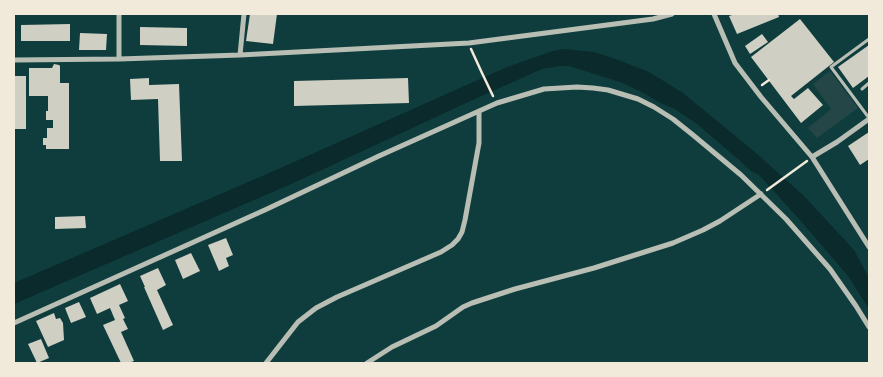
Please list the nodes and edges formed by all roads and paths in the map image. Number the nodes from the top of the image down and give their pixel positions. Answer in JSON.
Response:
{"nodes":[{"id":1,"x":119,"y":14,"type":"edge"},
{"id":2,"x":244,"y":14,"type":"edge"},
{"id":3,"x":672,"y":14,"type":"edge"},
{"id":4,"x":714,"y":14,"type":"edge"},
{"id":5,"x":869,"y":39,"type":"edge"},
{"id":6,"x":469,"y":44,"type":"junction"},
{"id":7,"x":240,"y":55,"type":"junction"},
{"id":8,"x":119,"y":59,"type":"junction"},
{"id":9,"x":14,"y":60,"type":"edge"},
{"id":10,"x":769,"y":80,"type":"dead end"},
{"id":11,"x":869,"y":83,"type":"edge"},
{"id":12,"x":762,"y":85,"type":"dead end"},
{"id":13,"x":862,"y":89,"type":"dead end"},
{"id":14,"x":494,"y":97,"type":"dead end"},
{"id":15,"x":479,"y":111,"type":"junction"},
{"id":16,"x":869,"y":118,"type":"edge"},
{"id":17,"x":812,"y":157,"type":"junction"},
{"id":18,"x":801,"y":165,"type":"dead end"},
{"id":19,"x":767,"y":190,"type":"dead end"},
{"id":20,"x":761,"y":194,"type":"junction"},
{"id":21,"x":869,"y":247,"type":"edge"},
{"id":22,"x":14,"y":323,"type":"edge"},
{"id":23,"x":869,"y":327,"type":"edge"},
{"id":24,"x":266,"y":363,"type":"edge"},
{"id":25,"x":367,"y":363,"type":"edge"}],
"edges":[{"from":1,"to":8,"type":"street"},
{"from":2,"to":7,"type":"street"},
{"from":3,"to":6,"type":"street"},
{"from":4,"to":17,"type":"street"},
{"from":5,"to":16,"type":"lane"},
{"from":6,"to":7,"type":"street"},
{"from":6,"to":14,"type":"path"},
{"from":7,"to":8,"type":"street"},
{"from":8,"to":9,"type":"street"},
{"from":10,"to":12,"type":"path"},
{"from":11,"to":13,"type":"lane"},
{"from":15,"to":20,"type":"street"},
{"from":15,"to":22,"type":"street"},
{"from":15,"to":24,"type":"street"},
{"from":16,"to":17,"type":"street"},
{"from":17,"to":21,"type":"street"},
{"from":18,"to":19,"type":"path"},
{"from":20,"to":23,"type":"street"},
{"from":20,"to":25,"type":"street"}]}
